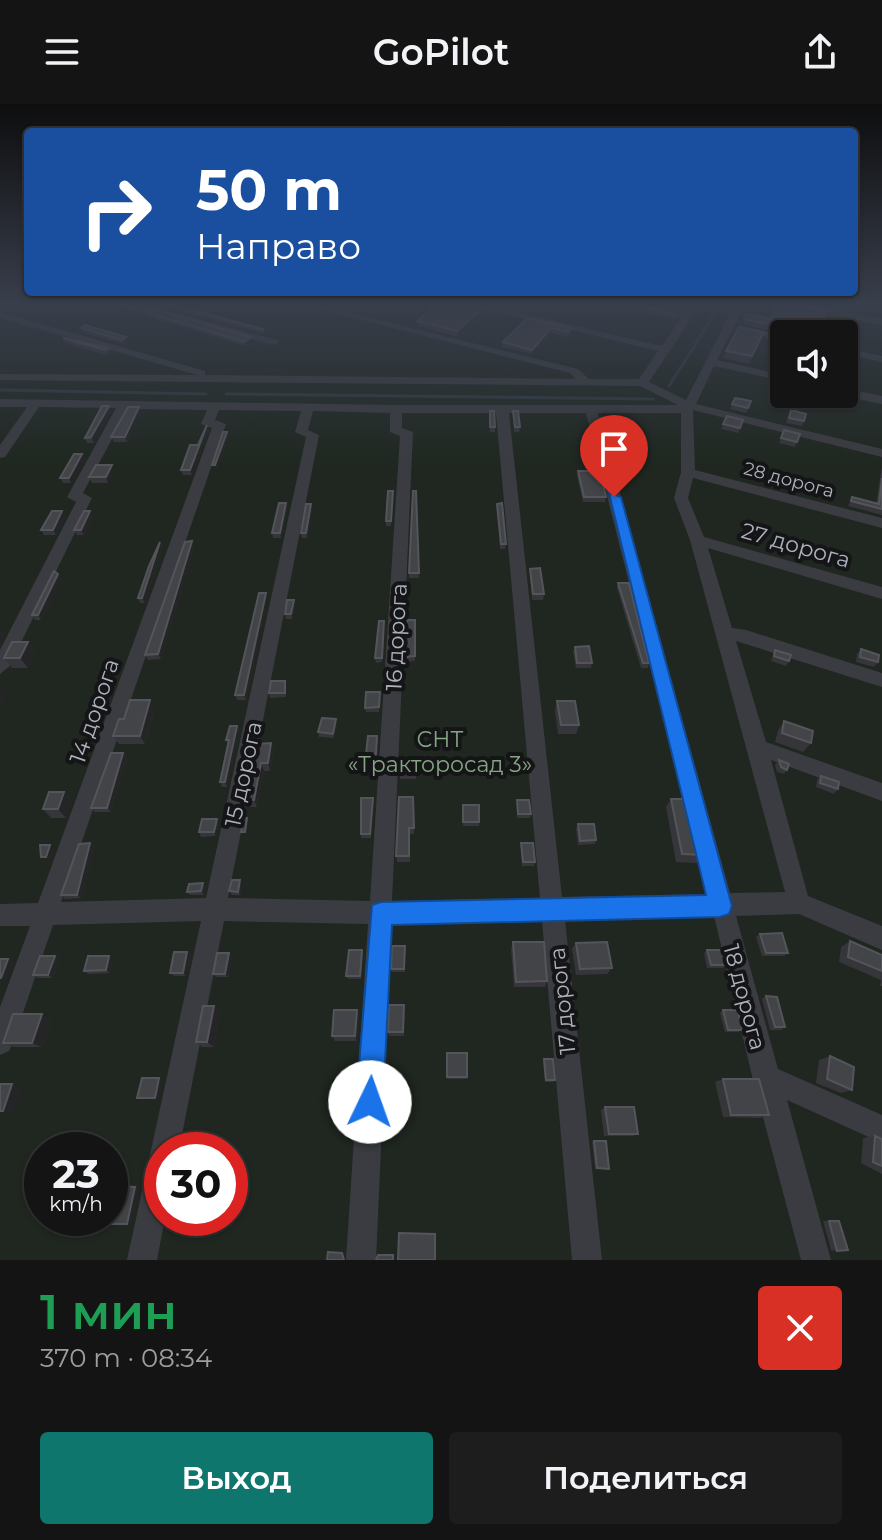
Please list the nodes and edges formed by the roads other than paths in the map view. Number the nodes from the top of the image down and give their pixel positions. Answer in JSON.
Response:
{"nodes":[{"id":1,"x":150,"y":358,"type":"edge"},
{"id":2,"x":521,"y":358,"type":"edge"},
{"id":3,"x":661,"y":358,"type":"edge"},
{"id":4,"x":711,"y":358,"type":"edge"},
{"id":5,"x":709,"y":362,"type":"junction"},
{"id":6,"x":770,"y":375,"type":"edge"},
{"id":7,"x":0,"y":377,"type":"edge"},
{"id":8,"x":224,"y":379,"type":"junction"},
{"id":9,"x":587,"y":383,"type":"junction"},
{"id":10,"x":642,"y":383,"type":"junction"},
{"id":11,"x":858,"y":395,"type":"edge"},
{"id":12,"x":882,"y":400,"type":"edge"},
{"id":13,"x":0,"y":403,"type":"edge"},
{"id":14,"x":35,"y":404,"type":"junction"},
{"id":15,"x":124,"y":405,"type":"junction"},
{"id":16,"x":214,"y":407,"type":"junction"},
{"id":17,"x":308,"y":407,"type":"junction"},
{"id":18,"x":687,"y":407,"type":"junction"},
{"id":19,"x":396,"y":409,"type":"junction"},
{"id":20,"x":502,"y":409,"type":"junction"},
{"id":21,"x":591,"y":409,"type":"junction"},
{"id":22,"x":882,"y":453,"type":"edge"},
{"id":23,"x":0,"y":454,"type":"edge"},
{"id":24,"x":688,"y":472,"type":"junction"},
{"id":25,"x":882,"y":523,"type":"edge"},
{"id":26,"x":698,"y":540,"type":"junction"},
{"id":27,"x":882,"y":593,"type":"edge"},
{"id":28,"x":725,"y":634,"type":"junction"},
{"id":29,"x":0,"y":667,"type":"edge"},
{"id":30,"x":882,"y":680,"type":"edge"},
{"id":31,"x":758,"y":747,"type":"junction"},
{"id":32,"x":882,"y":792,"type":"edge"},
{"id":33,"x":799,"y":903,"type":"junction"},
{"id":34,"x":720,"y":906,"type":"junction"},
{"id":35,"x":215,"y":909,"type":"junction"},
{"id":36,"x":553,"y":910,"type":"junction"},
{"id":37,"x":381,"y":913,"type":"junction"},
{"id":38,"x":0,"y":915,"type":"edge"},
{"id":39,"x":47,"y":915,"type":"junction"},
{"id":40,"x":882,"y":938,"type":"edge"},
{"id":41,"x":0,"y":1042,"type":"edge"},
{"id":42,"x":765,"y":1076,"type":"junction"},
{"id":43,"x":882,"y":1129,"type":"edge"},
{"id":44,"x":169,"y":1132,"type":"edge"},
{"id":45,"x":147,"y":1236,"type":"edge"},
{"id":46,"x":142,"y":1260,"type":"edge"},
{"id":47,"x":361,"y":1260,"type":"edge"},
{"id":48,"x":587,"y":1260,"type":"edge"},
{"id":49,"x":816,"y":1260,"type":"edge"}],
"edges":[{"from":1,"to":8,"type":"street"},
{"from":2,"to":9,"type":"street"},
{"from":3,"to":10,"type":"street"},
{"from":4,"to":5,"type":"street"},
{"from":5,"to":6,"type":"street"},
{"from":5,"to":18,"type":"street"},
{"from":7,"to":8,"type":"street"},
{"from":8,"to":9,"type":"street"},
{"from":9,"to":10,"type":"street"},
{"from":10,"to":18,"type":"street"},
{"from":11,"to":12,"type":"street"},
{"from":13,"to":14,"type":"street"},
{"from":14,"to":15,"type":"street"},
{"from":14,"to":23,"type":"street"},
{"from":15,"to":16,"type":"street"},
{"from":15,"to":29,"type":"street"},
{"from":16,"to":17,"type":"street"},
{"from":16,"to":39,"type":"street","name":"14 дорога"},
{"from":17,"to":19,"type":"street"},
{"from":17,"to":35,"type":"street","name":"15 дорога"},
{"from":18,"to":21,"type":"street"},
{"from":18,"to":22,"type":"street"},
{"from":18,"to":24,"type":"street"},
{"from":19,"to":20,"type":"street"},
{"from":19,"to":37,"type":"street","name":"16 дорога"},
{"from":20,"to":21,"type":"street"},
{"from":20,"to":36,"type":"street","name":"17 дорога"},
{"from":21,"to":34,"type":"street","name":"18 дорога"},
{"from":24,"to":25,"type":"street","name":"28 дорога"},
{"from":24,"to":26,"type":"street"},
{"from":26,"to":27,"type":"street","name":"27 дорога"},
{"from":26,"to":28,"type":"street"},
{"from":28,"to":30,"type":"street"},
{"from":28,"to":31,"type":"street"},
{"from":31,"to":32,"type":"street"},
{"from":31,"to":33,"type":"street"},
{"from":33,"to":34,"type":"street"},
{"from":33,"to":40,"type":"street"},
{"from":34,"to":36,"type":"street"},
{"from":34,"to":42,"type":"street","name":"18 дорога"},
{"from":35,"to":37,"type":"street"},
{"from":35,"to":39,"type":"street"},
{"from":35,"to":44,"type":"street","name":"15 дорога"},
{"from":36,"to":37,"type":"street"},
{"from":36,"to":48,"type":"street","name":"17 дорога"},
{"from":37,"to":47,"type":"street","name":"16 дорога"},
{"from":38,"to":39,"type":"street"},
{"from":39,"to":41,"type":"street","name":"14 дорога"},
{"from":42,"to":43,"type":"street"},
{"from":42,"to":49,"type":"street","name":"18 дорога"},
{"from":45,"to":46,"type":"street"}]}
